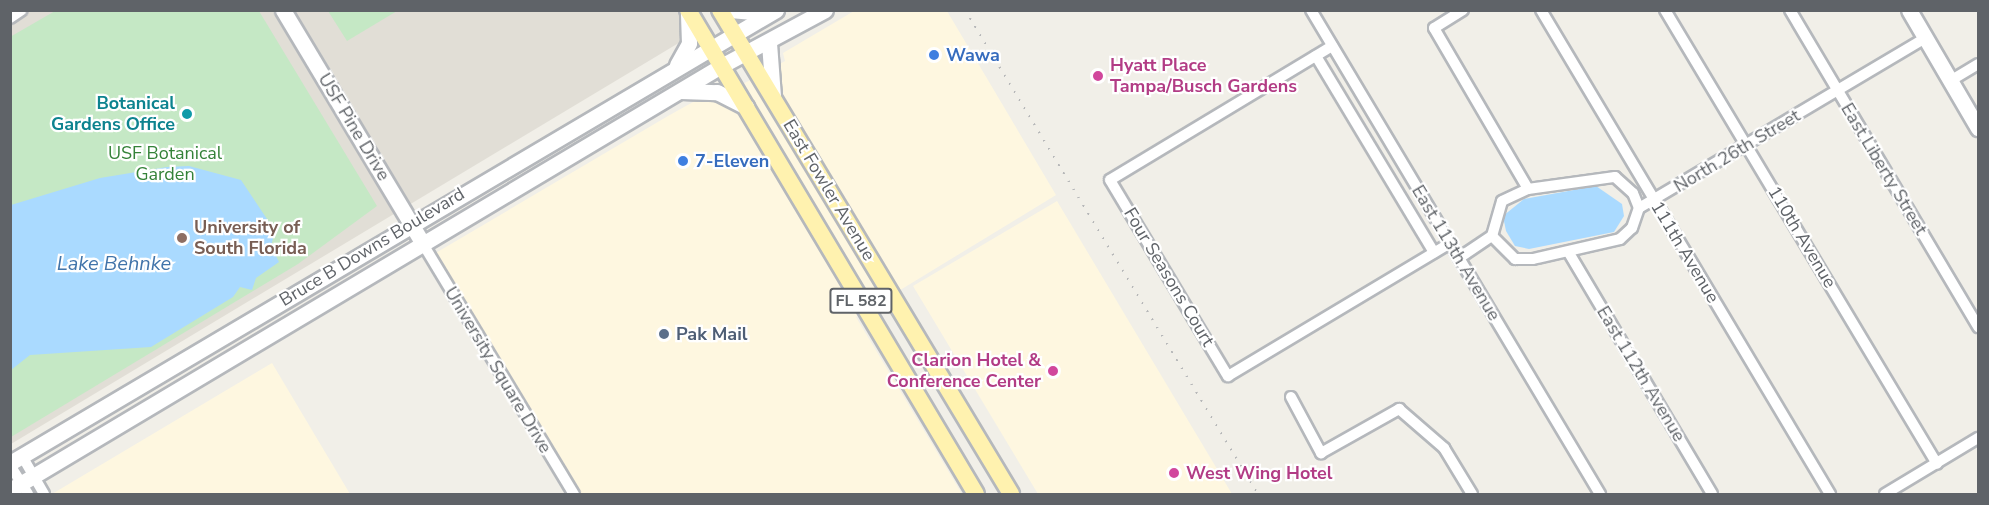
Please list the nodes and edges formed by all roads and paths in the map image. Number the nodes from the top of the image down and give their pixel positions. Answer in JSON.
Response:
{"nodes":[{"id":1,"x":22,"y":10,"type":"edge"},
{"id":2,"x":283,"y":10,"type":"edge"},
{"id":3,"x":688,"y":10,"type":"edge"},
{"id":4,"x":720,"y":10,"type":"edge"},
{"id":5,"x":730,"y":10,"type":"edge"},
{"id":6,"x":825,"y":10,"type":"edge"},
{"id":7,"x":1311,"y":10,"type":"edge"},
{"id":8,"x":1463,"y":10,"type":"edge"},
{"id":9,"x":1541,"y":10,"type":"edge"},
{"id":10,"x":1665,"y":10,"type":"edge"},
{"id":11,"x":1790,"y":10,"type":"edge"},
{"id":12,"x":1909,"y":10,"type":"edge"},
{"id":13,"x":775,"y":11,"type":"edge"},
{"id":14,"x":10,"y":18,"type":"edge"},
{"id":15,"x":734,"y":34,"type":"junction"},
{"id":16,"x":1925,"y":38,"type":"junction"},
{"id":17,"x":768,"y":43,"type":"junction"},
{"id":18,"x":710,"y":46,"type":"junction"},
{"id":19,"x":1332,"y":46,"type":"junction"},
{"id":20,"x":747,"y":54,"type":"junction"},
{"id":21,"x":1316,"y":56,"type":"junction"},
{"id":22,"x":1978,"y":64,"type":"edge"},
{"id":23,"x":721,"y":66,"type":"junction"},
{"id":24,"x":675,"y":68,"type":"junction"},
{"id":25,"x":1950,"y":81,"type":"junction"},
{"id":26,"x":1838,"y":90,"type":"junction"},
{"id":27,"x":678,"y":92,"type":"junction"},
{"id":28,"x":772,"y":96,"type":"junction"},
{"id":29,"x":746,"y":107,"type":"junction"},
{"id":30,"x":1978,"y":128,"type":"edge"},
{"id":31,"x":1747,"y":146,"type":"junction"},
{"id":32,"x":1528,"y":189,"type":"junction"},
{"id":33,"x":1654,"y":200,"type":"junction"},
{"id":34,"x":1639,"y":208,"type":"junction"},
{"id":35,"x":411,"y":223,"type":"junction"},
{"id":36,"x":1492,"y":236,"type":"junction"},
{"id":37,"x":1450,"y":243,"type":"junction"},
{"id":38,"x":423,"y":244,"type":"junction"},
{"id":39,"x":1434,"y":252,"type":"junction"},
{"id":40,"x":1569,"y":253,"type":"junction"},
{"id":41,"x":1459,"y":258,"type":"junction"},
{"id":42,"x":1978,"y":327,"type":"edge"},
{"id":43,"x":1291,"y":398,"type":"dead end"},
{"id":44,"x":1978,"y":438,"type":"edge"},
{"id":45,"x":14,"y":461,"type":"edge"},
{"id":46,"x":1937,"y":464,"type":"junction"},
{"id":47,"x":23,"y":486,"type":"edge"},
{"id":48,"x":44,"y":495,"type":"edge"},
{"id":49,"x":574,"y":495,"type":"edge"},
{"id":50,"x":976,"y":495,"type":"edge"},
{"id":51,"x":1011,"y":495,"type":"edge"},
{"id":52,"x":1472,"y":495,"type":"edge"},
{"id":53,"x":1600,"y":495,"type":"edge"},
{"id":54,"x":1713,"y":495,"type":"edge"},
{"id":55,"x":1830,"y":495,"type":"edge"},
{"id":56,"x":1885,"y":495,"type":"edge"}],
"edges":[{"from":1,"to":14,"type":"street"},
{"from":2,"to":35,"type":"main road","name":"USF Pine Drive"},
{"from":3,"to":18,"type":"main road","name":"East Fowler Avenue","number":"FL 582"},
{"from":3,"to":24,"type":"main road"},
{"from":4,"to":15,"type":"main road","name":"East Fowler Avenue","number":"FL 582"},
{"from":5,"to":13,"type":"main road"},
{"from":6,"to":17,"type":"main road","name":"Bruce B Downs Boulevard"},
{"from":7,"to":19,"type":"street","name":"East 113th Avenue"},
{"from":8,"to":32,"type":"street"},
{"from":9,"to":33,"type":"street","name":"111th Avenue"},
{"from":10,"to":31,"type":"street","name":"110th Avenue"},
{"from":11,"to":26,"type":"street","name":"East Liberty Street"},
{"from":12,"to":16,"type":"main road"},
{"from":13,"to":15,"type":"main road","name":"Bruce B Downs Boulevard"},
{"from":15,"to":18,"type":"main road","name":"Bruce B Downs Boulevard"},
{"from":15,"to":20,"type":"main road","name":"East Fowler Avenue","number":"FL 582"},
{"from":16,"to":25,"type":"main road"},
{"from":16,"to":26,"type":"street","name":"North 26th Street"},
{"from":17,"to":20,"type":"main road","name":"Bruce B Downs Boulevard"},
{"from":17,"to":28,"type":"main road"},
{"from":18,"to":23,"type":"main road","name":"East Fowler Avenue","number":"FL 582"},
{"from":18,"to":24,"type":"main road","name":"Bruce B Downs Boulevard"},
{"from":19,"to":21,"type":"street","name":"Four Seasons Court"},
{"from":19,"to":37,"type":"street","name":"East 113th Avenue"},
{"from":20,"to":23,"type":"main road","name":"Bruce B Downs Boulevard"},
{"from":20,"to":28,"type":"main road","name":"East Fowler Avenue","number":"FL 582"},
{"from":21,"to":39,"type":"street"},
{"from":21,"to":39,"type":"street","name":"Four Seasons Court"},
{"from":22,"to":25,"type":"street"},
{"from":23,"to":27,"type":"main road","name":"Bruce B Downs Boulevard"},
{"from":23,"to":29,"type":"main road","name":"East Fowler Avenue","number":"FL 582"},
{"from":24,"to":35,"type":"main road","name":"Bruce B Downs Boulevard"},
{"from":25,"to":30,"type":"main road"},
{"from":26,"to":31,"type":"street","name":"North 26th Street"},
{"from":26,"to":42,"type":"street","name":"East Liberty Street"},
{"from":27,"to":29,"type":"main road"},
{"from":27,"to":38,"type":"main road","name":"Bruce B Downs Boulevard"},
{"from":28,"to":51,"type":"main road","name":"East Fowler Avenue","number":"FL 582"},
{"from":29,"to":50,"type":"main road","name":"East Fowler Avenue","number":"FL 582"},
{"from":31,"to":33,"type":"street","name":"North 26th Street"},
{"from":31,"to":46,"type":"street","name":"110th Avenue"},
{"from":32,"to":34,"type":"street"},
{"from":32,"to":36,"type":"street"},
{"from":33,"to":34,"type":"street","name":"North 26th Street"},
{"from":33,"to":55,"type":"street","name":"111th Avenue"},
{"from":34,"to":40,"type":"street"},
{"from":35,"to":38,"type":"main road","name":"USF Pine Drive"},
{"from":35,"to":45,"type":"main road","name":"Bruce B Downs Boulevard"},
{"from":36,"to":40,"type":"street"},
{"from":36,"to":41,"type":"street"},
{"from":37,"to":39,"type":"street","name":"Four Seasons Court"},
{"from":37,"to":41,"type":"street","name":"East 113th Avenue"},
{"from":38,"to":47,"type":"main road","name":"Bruce B Downs Boulevard"},
{"from":38,"to":49,"type":"street","name":"University Square Drive"},
{"from":40,"to":54,"type":"street","name":"East 112th Avenue"},
{"from":41,"to":53,"type":"street","name":"East 113th Avenue"},
{"from":43,"to":52,"type":"street"},
{"from":44,"to":46,"type":"street"},
{"from":45,"to":47,"type":"street"},
{"from":46,"to":56,"type":"street"},
{"from":47,"to":48,"type":"street"}]}
